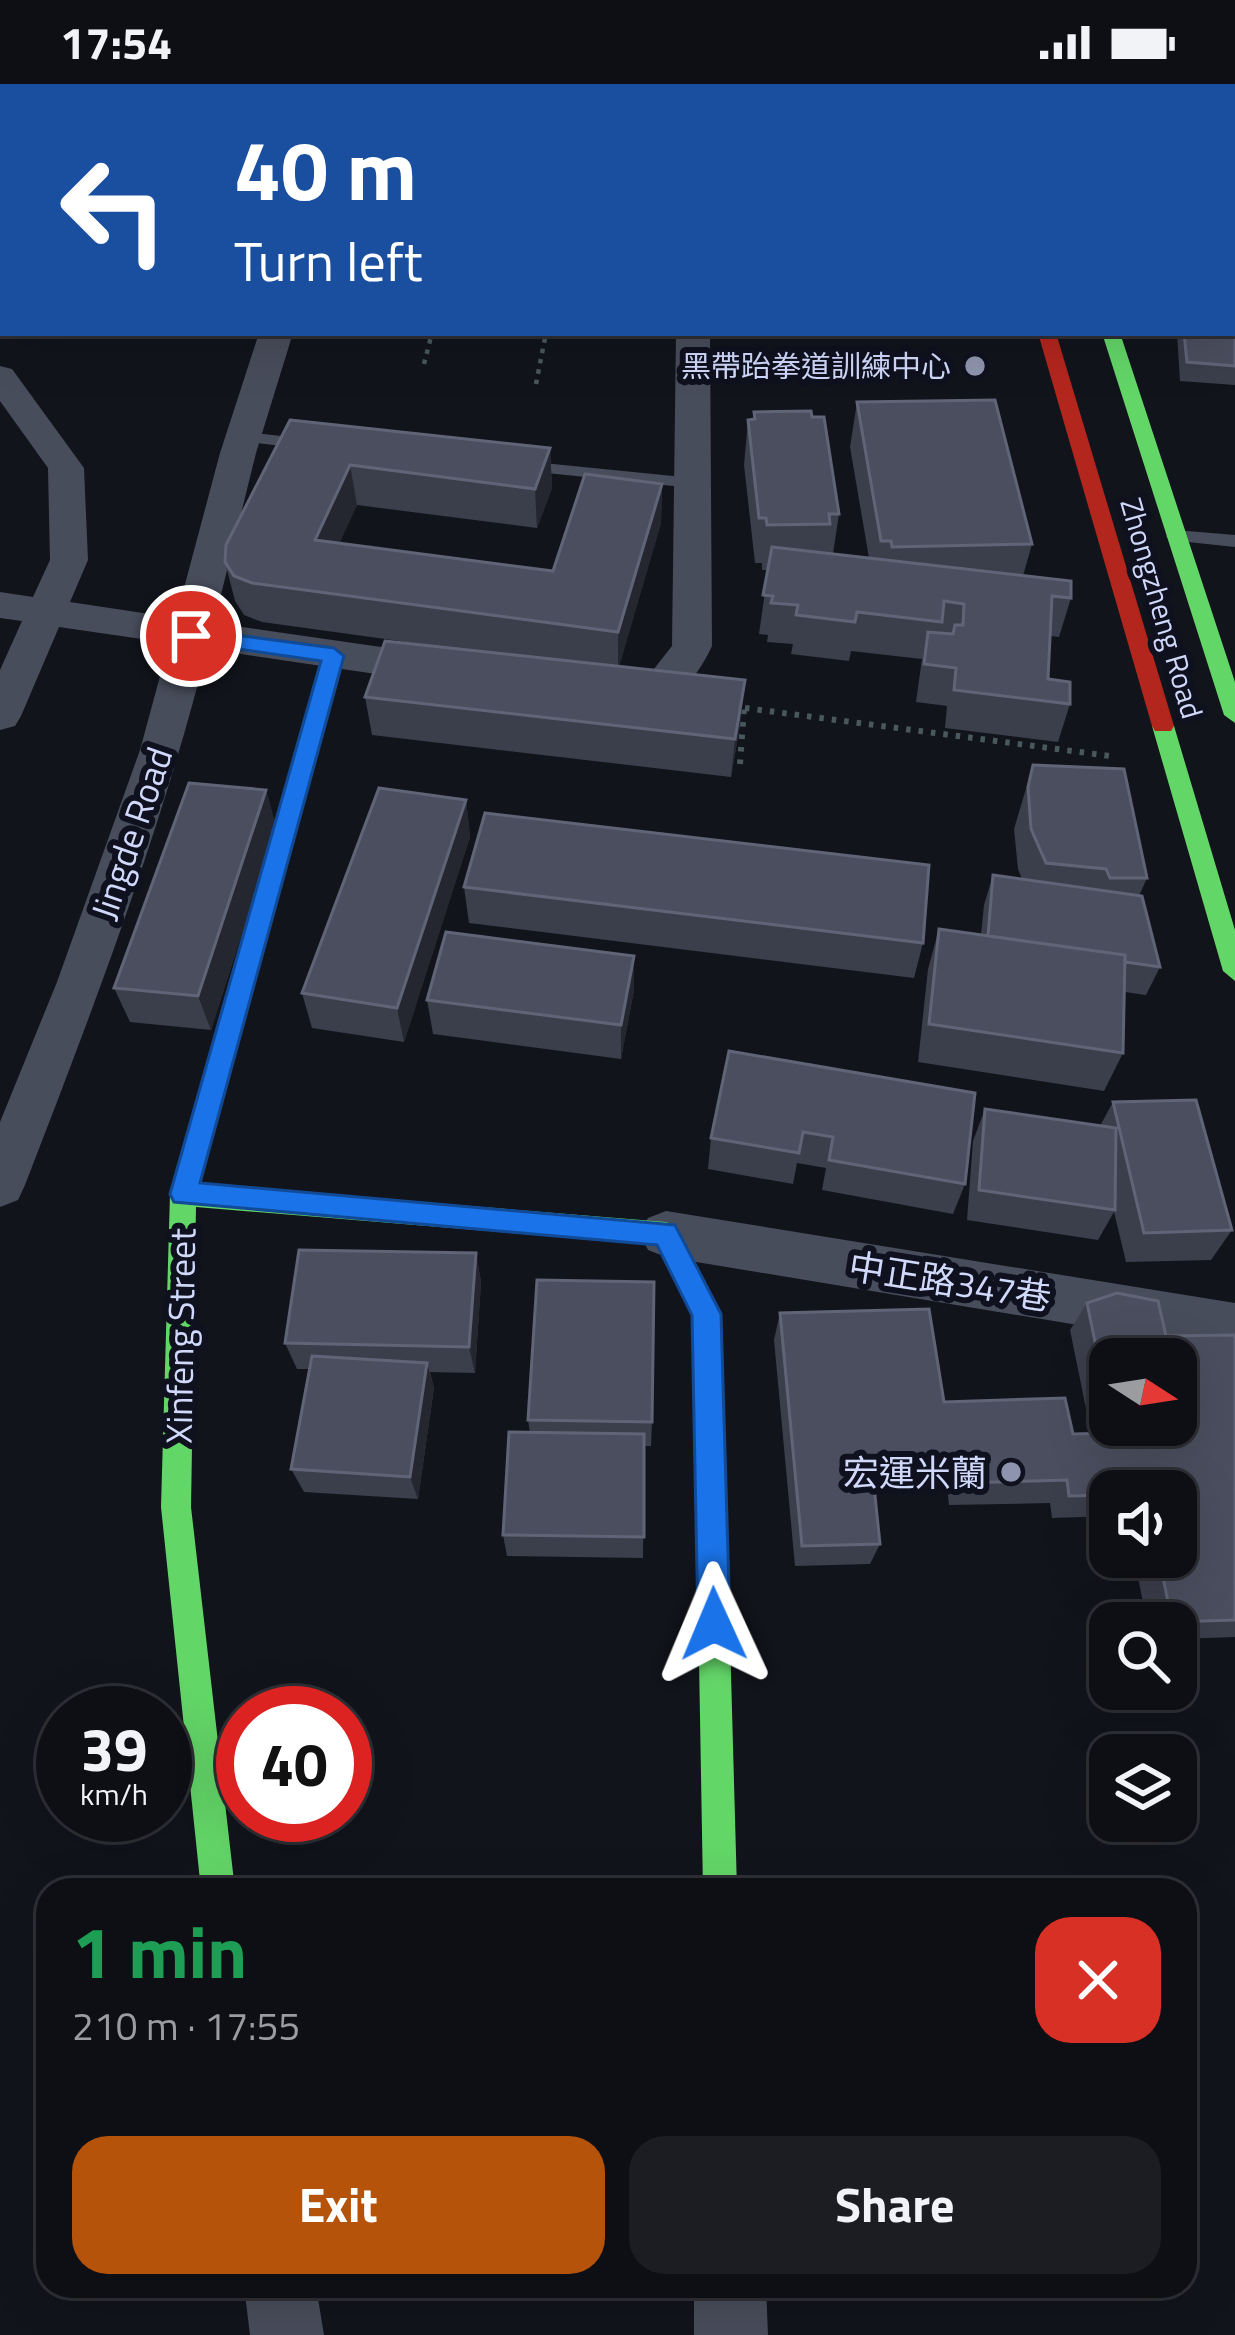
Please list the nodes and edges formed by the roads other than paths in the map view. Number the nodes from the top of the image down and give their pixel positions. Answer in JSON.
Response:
{"nodes":[{"id":1,"x":275,"y":336,"type":"edge"},
{"id":2,"x":694,"y":336,"type":"edge"},
{"id":3,"x":1048,"y":336,"type":"edge"},
{"id":4,"x":1112,"y":336,"type":"edge"},
{"id":5,"x":0,"y":376,"type":"edge"},
{"id":6,"x":244,"y":437,"type":"junction"},
{"id":7,"x":338,"y":447,"type":"edge"},
{"id":8,"x":504,"y":464,"type":"edge"},
{"id":9,"x":693,"y":483,"type":"junction"},
{"id":10,"x":1175,"y":536,"type":"junction"},
{"id":11,"x":1235,"y":541,"type":"edge"},
{"id":12,"x":0,"y":605,"type":"edge"},
{"id":13,"x":50,"y":608,"type":"junction"},
{"id":14,"x":191,"y":636,"type":"junction"},
{"id":15,"x":334,"y":656,"type":"junction"},
{"id":16,"x":1226,"y":663,"type":"edge"},
{"id":17,"x":474,"y":673,"type":"edge"},
{"id":18,"x":582,"y":686,"type":"edge"},
{"id":19,"x":1235,"y":715,"type":"edge"},
{"id":20,"x":0,"y":716,"type":"edge"},
{"id":21,"x":1235,"y":971,"type":"edge"},
{"id":22,"x":0,"y":1185,"type":"edge"},
{"id":23,"x":183,"y":1194,"type":"junction"},
{"id":24,"x":666,"y":1234,"type":"junction"},
{"id":25,"x":1235,"y":1327,"type":"edge"},
{"id":26,"x":217,"y":1878,"type":"edge"},
{"id":27,"x":720,"y":1878,"type":"edge"},
{"id":28,"x":282,"y":2298,"type":"edge"},
{"id":29,"x":730,"y":2298,"type":"edge"},
{"id":30,"x":287,"y":2335,"type":"edge"},
{"id":31,"x":731,"y":2335,"type":"edge"}],
"edges":[{"from":1,"to":6,"type":"street","name":"Jingde Road"},
{"from":2,"to":9,"type":"street"},
{"from":3,"to":21,"type":"street","name":"Zhongzheng Road"},
{"from":4,"to":10,"type":"street","name":"Zhongzheng Road"},
{"from":5,"to":13,"type":"street"},
{"from":6,"to":7,"type":"lane"},
{"from":6,"to":14,"type":"street","name":"Jingde Road"},
{"from":8,"to":9,"type":"lane"},
{"from":9,"to":18,"type":"street"},
{"from":10,"to":11,"type":"lane"},
{"from":10,"to":16,"type":"street","name":"Zhongzheng Road"},
{"from":12,"to":13,"type":"street"},
{"from":13,"to":14,"type":"street"},
{"from":13,"to":20,"type":"street"},
{"from":14,"to":15,"type":"street"},
{"from":14,"to":22,"type":"street","name":"Jingde Road"},
{"from":15,"to":17,"type":"street"},
{"from":15,"to":23,"type":"street","name":"Xinfeng Street"},
{"from":16,"to":19,"type":"street","name":"Zhongzheng Road"},
{"from":23,"to":24,"type":"street"},
{"from":23,"to":26,"type":"street","name":"Xinfeng Street"},
{"from":24,"to":25,"type":"street","name":"中正路347巷"},
{"from":24,"to":27,"type":"street"},
{"from":28,"to":30,"type":"street"},
{"from":29,"to":31,"type":"street"}]}
